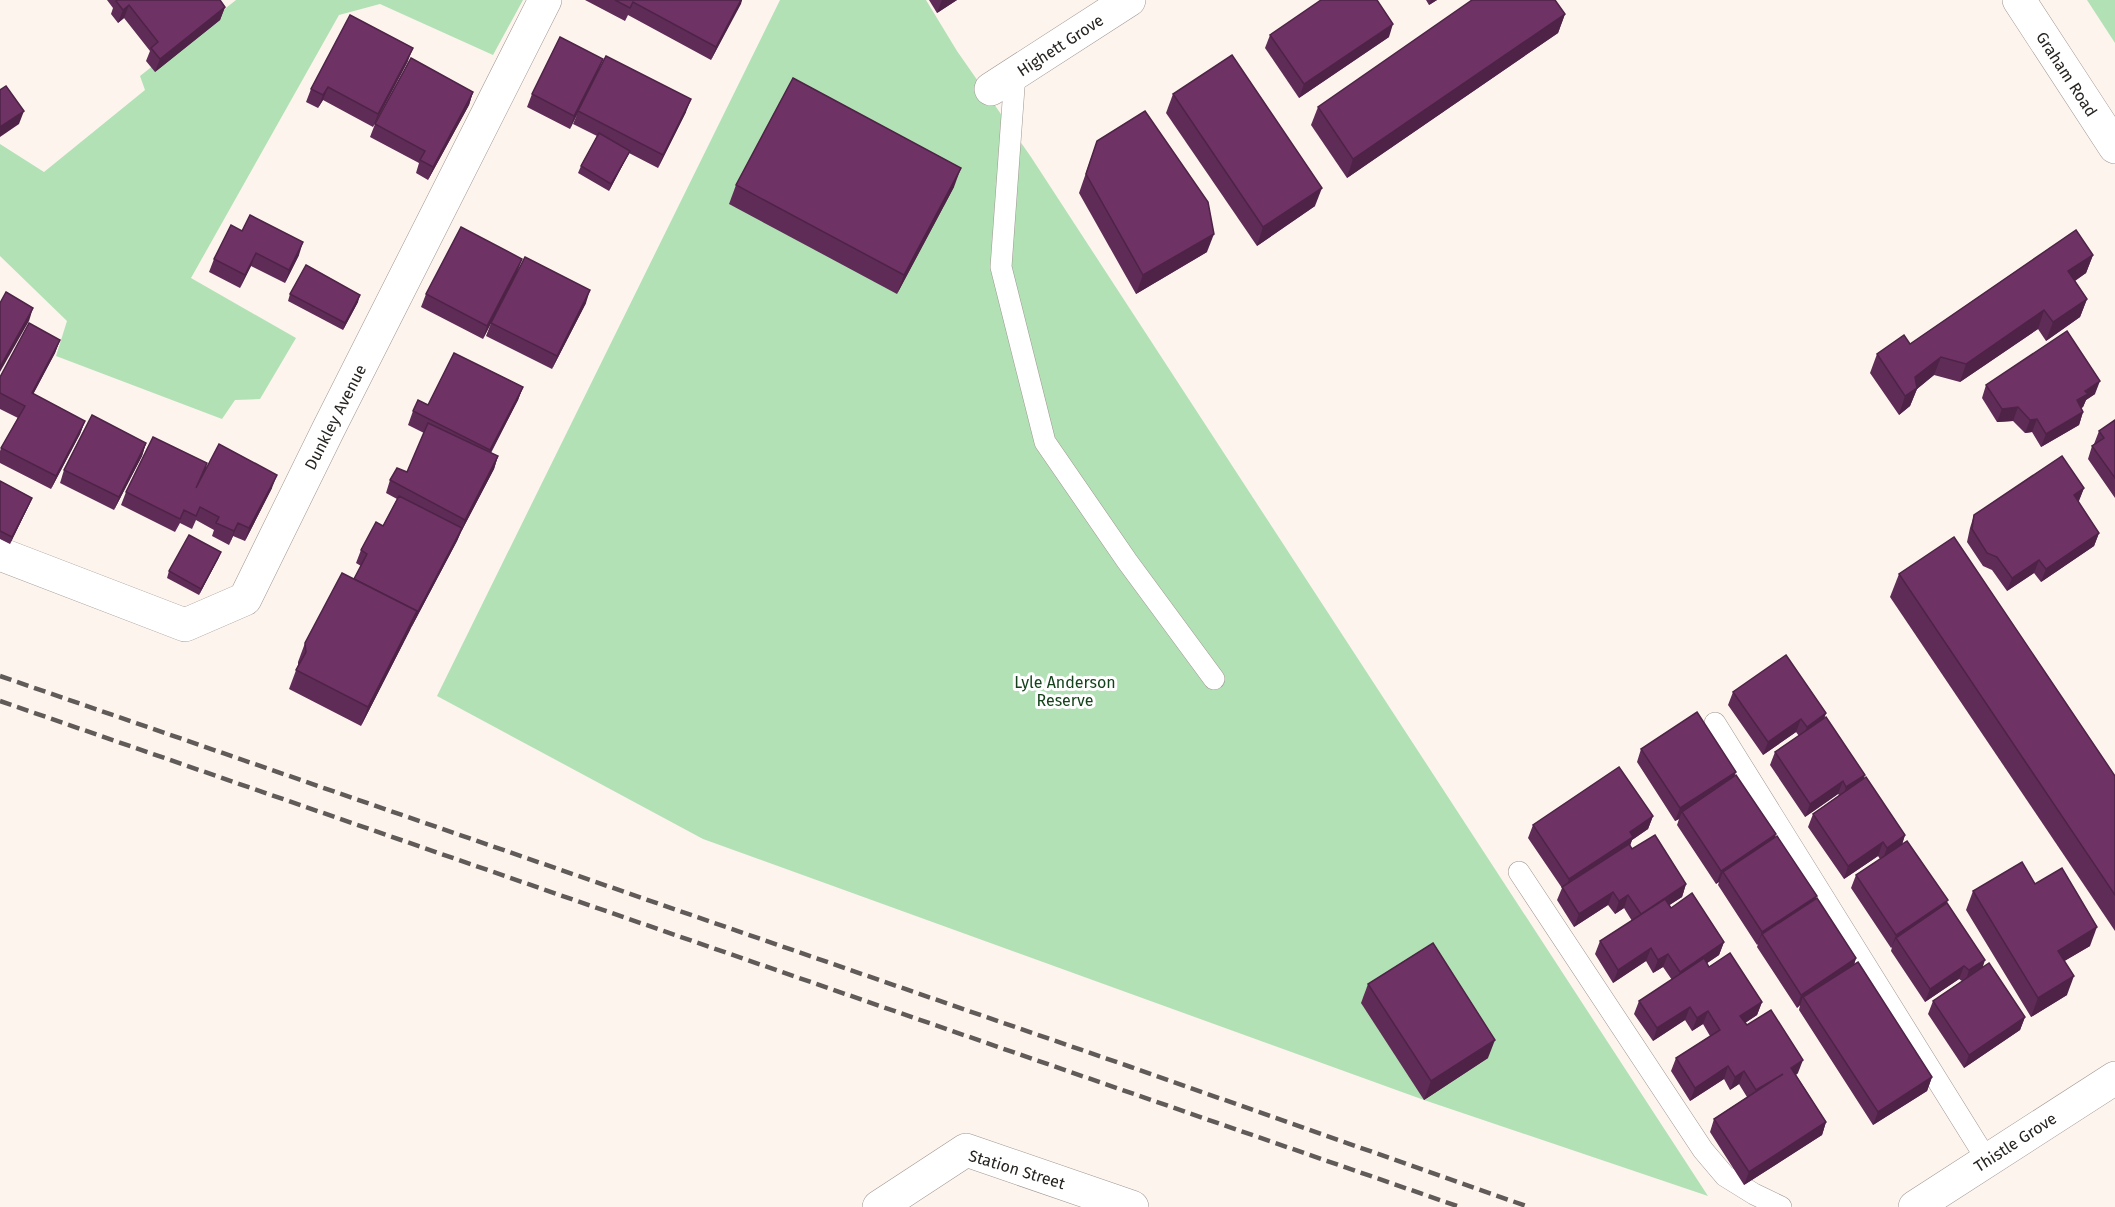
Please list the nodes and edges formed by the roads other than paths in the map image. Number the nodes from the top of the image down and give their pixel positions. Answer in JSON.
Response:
{"nodes":[{"id":1,"x":545,"y":0,"type":"edge"},
{"id":2,"x":1129,"y":0,"type":"edge"},
{"id":3,"x":2019,"y":0,"type":"edge"},
{"id":4,"x":1003,"y":82,"type":"joint"},
{"id":5,"x":2115,"y":147,"type":"edge"},
{"id":6,"x":0,"y":554,"type":"edge"},
{"id":7,"x":1214,"y":679,"type":"dead end"},
{"id":8,"x":1715,"y":723,"type":"dead end"},
{"id":9,"x":1519,"y":872,"type":"dead end"},
{"id":10,"x":2115,"y":1078,"type":"edge"},
{"id":11,"x":1987,"y":1160,"type":"junction"},
{"id":12,"x":879,"y":1207,"type":"edge"},
{"id":13,"x":1132,"y":1207,"type":"edge"},
{"id":14,"x":1781,"y":1207,"type":"edge"},
{"id":15,"x":1915,"y":1207,"type":"edge"}],
"edges":[{"from":1,"to":6,"type":"street","name":"Dunkley Avenue"},
{"from":2,"to":4,"type":"street","name":"Highett Grove"},
{"from":3,"to":5,"type":"street","name":"Graham Road"},
{"from":4,"to":7,"type":"lane"},
{"from":8,"to":11,"type":"lane"},
{"from":9,"to":14,"type":"lane"},
{"from":10,"to":11,"type":"street","name":"Thistle Grove"},
{"from":11,"to":15,"type":"street","name":"Thistle Grove"},
{"from":12,"to":13,"type":"street","name":"Station Street"}]}
